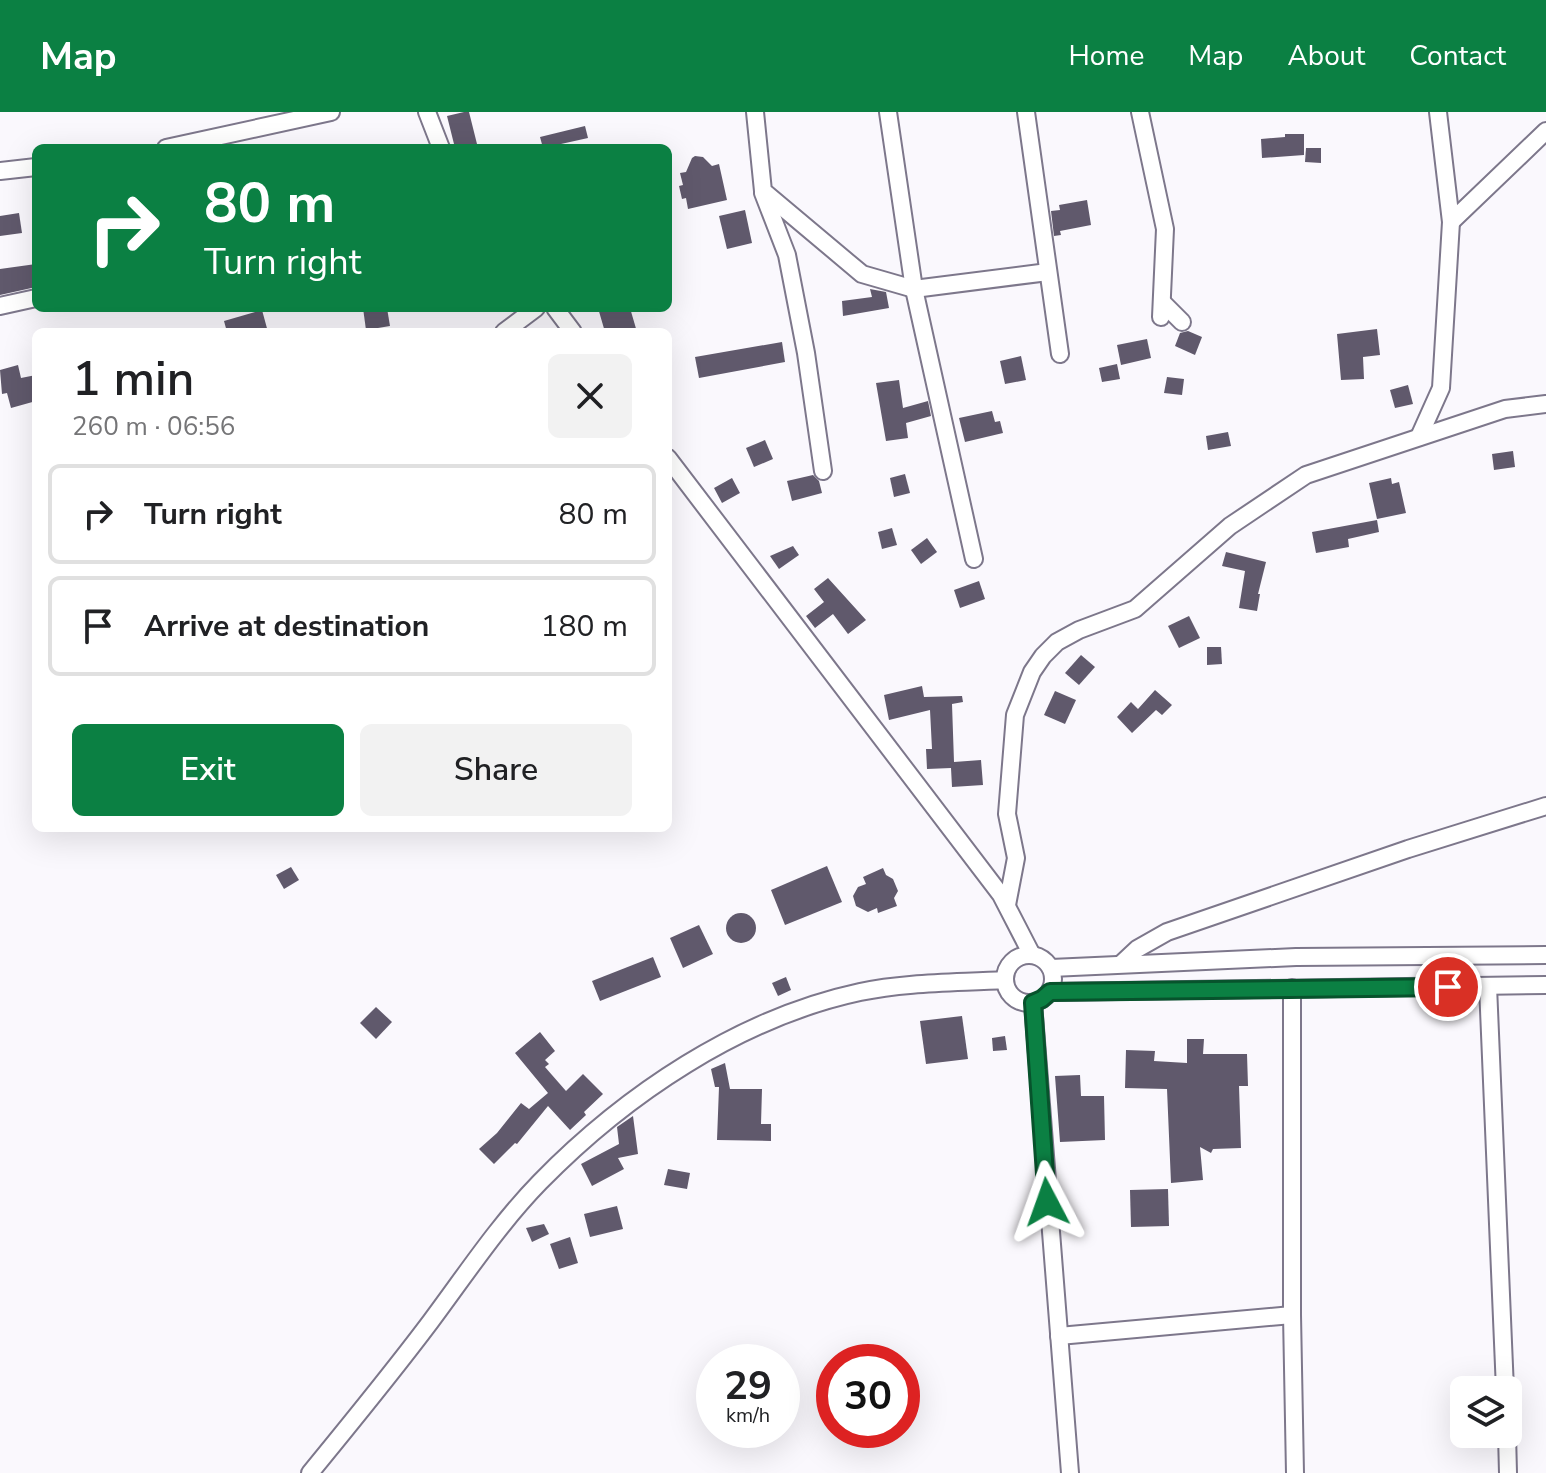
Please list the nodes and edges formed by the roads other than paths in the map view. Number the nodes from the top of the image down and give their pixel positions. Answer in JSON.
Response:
{"nodes":[{"id":1,"x":331,"y":112,"type":"edge"},
{"id":2,"x":427,"y":112,"type":"edge"},
{"id":3,"x":755,"y":112,"type":"edge"},
{"id":4,"x":888,"y":112,"type":"edge"},
{"id":5,"x":1026,"y":112,"type":"edge"},
{"id":6,"x":1140,"y":112,"type":"edge"},
{"id":7,"x":1438,"y":112,"type":"edge"},
{"id":8,"x":1546,"y":131,"type":"edge"},
{"id":9,"x":184,"y":144,"type":"edge"},
{"id":10,"x":439,"y":144,"type":"edge"},
{"id":11,"x":32,"y":167,"type":"edge"},
{"id":12,"x":0,"y":171,"type":"edge"},
{"id":13,"x":763,"y":191,"type":"junction"},
{"id":14,"x":1451,"y":222,"type":"junction"},
{"id":15,"x":1048,"y":272,"type":"junction"},
{"id":16,"x":914,"y":289,"type":"junction"},
{"id":17,"x":32,"y":299,"type":"edge"},
{"id":18,"x":0,"y":306,"type":"edge"},
{"id":19,"x":531,"y":312,"type":"edge"},
{"id":20,"x":1182,"y":322,"type":"dead end"},
{"id":21,"x":509,"y":328,"type":"edge"},
{"id":22,"x":1060,"y":354,"type":"dead end"},
{"id":23,"x":1546,"y":404,"type":"edge"},
{"id":24,"x":1419,"y":437,"type":"junction"},
{"id":25,"x":672,"y":463,"type":"edge"},
{"id":26,"x":823,"y":471,"type":"dead end"},
{"id":27,"x":974,"y":559,"type":"dead end"},
{"id":28,"x":1546,"y":806,"type":"edge"},
{"id":29,"x":1007,"y":905,"type":"junction"},
{"id":30,"x":1032,"y":955,"type":"junction"},
{"id":31,"x":1546,"y":955,"type":"edge"},
{"id":32,"x":1121,"y":964,"type":"junction"},
{"id":33,"x":1051,"y":968,"type":"junction"},
{"id":34,"x":1005,"y":980,"type":"junction"},
{"id":35,"x":1546,"y":985,"type":"edge"},
{"id":36,"x":1488,"y":986,"type":"junction"},
{"id":37,"x":1292,"y":988,"type":"junction"},
{"id":38,"x":1050,"y":992,"type":"junction"},
{"id":39,"x":1033,"y":1003,"type":"junction"},
{"id":40,"x":1292,"y":1315,"type":"junction"},
{"id":41,"x":1059,"y":1336,"type":"junction"},
{"id":42,"x":1504,"y":1376,"type":"edge"},
{"id":43,"x":1507,"y":1448,"type":"edge"},
{"id":44,"x":310,"y":1473,"type":"edge"},
{"id":45,"x":1070,"y":1473,"type":"edge"},
{"id":46,"x":1295,"y":1473,"type":"edge"},
{"id":47,"x":1508,"y":1473,"type":"edge"}],
"edges":[{"from":1,"to":9,"type":"street"},
{"from":2,"to":10,"type":"street"},
{"from":3,"to":13,"type":"street"},
{"from":4,"to":16,"type":"street"},
{"from":5,"to":15,"type":"street"},
{"from":6,"to":20,"type":"street"},
{"from":7,"to":14,"type":"street"},
{"from":8,"to":14,"type":"street"},
{"from":11,"to":12,"type":"street"},
{"from":13,"to":16,"type":"street"},
{"from":13,"to":26,"type":"street"},
{"from":14,"to":24,"type":"street"},
{"from":15,"to":16,"type":"street"},
{"from":15,"to":22,"type":"street"},
{"from":16,"to":27,"type":"street"},
{"from":17,"to":18,"type":"street"},
{"from":19,"to":21,"type":"street"},
{"from":23,"to":24,"type":"street"},
{"from":24,"to":29,"type":"street"},
{"from":25,"to":29,"type":"street"},
{"from":28,"to":32,"type":"street"},
{"from":29,"to":30,"type":"street"},
{"from":30,"to":33,"type":"street"},
{"from":30,"to":34,"type":"street"},
{"from":31,"to":32,"type":"street"},
{"from":32,"to":33,"type":"street"},
{"from":33,"to":38,"type":"street"},
{"from":34,"to":39,"type":"street"},
{"from":34,"to":44,"type":"street"},
{"from":35,"to":36,"type":"street"},
{"from":36,"to":37,"type":"street"},
{"from":36,"to":42,"type":"street"},
{"from":37,"to":38,"type":"street"},
{"from":37,"to":40,"type":"street"},
{"from":38,"to":39,"type":"street"},
{"from":39,"to":41,"type":"street"},
{"from":40,"to":41,"type":"street"},
{"from":40,"to":46,"type":"street"},
{"from":41,"to":45,"type":"street"},
{"from":43,"to":47,"type":"street"}]}
